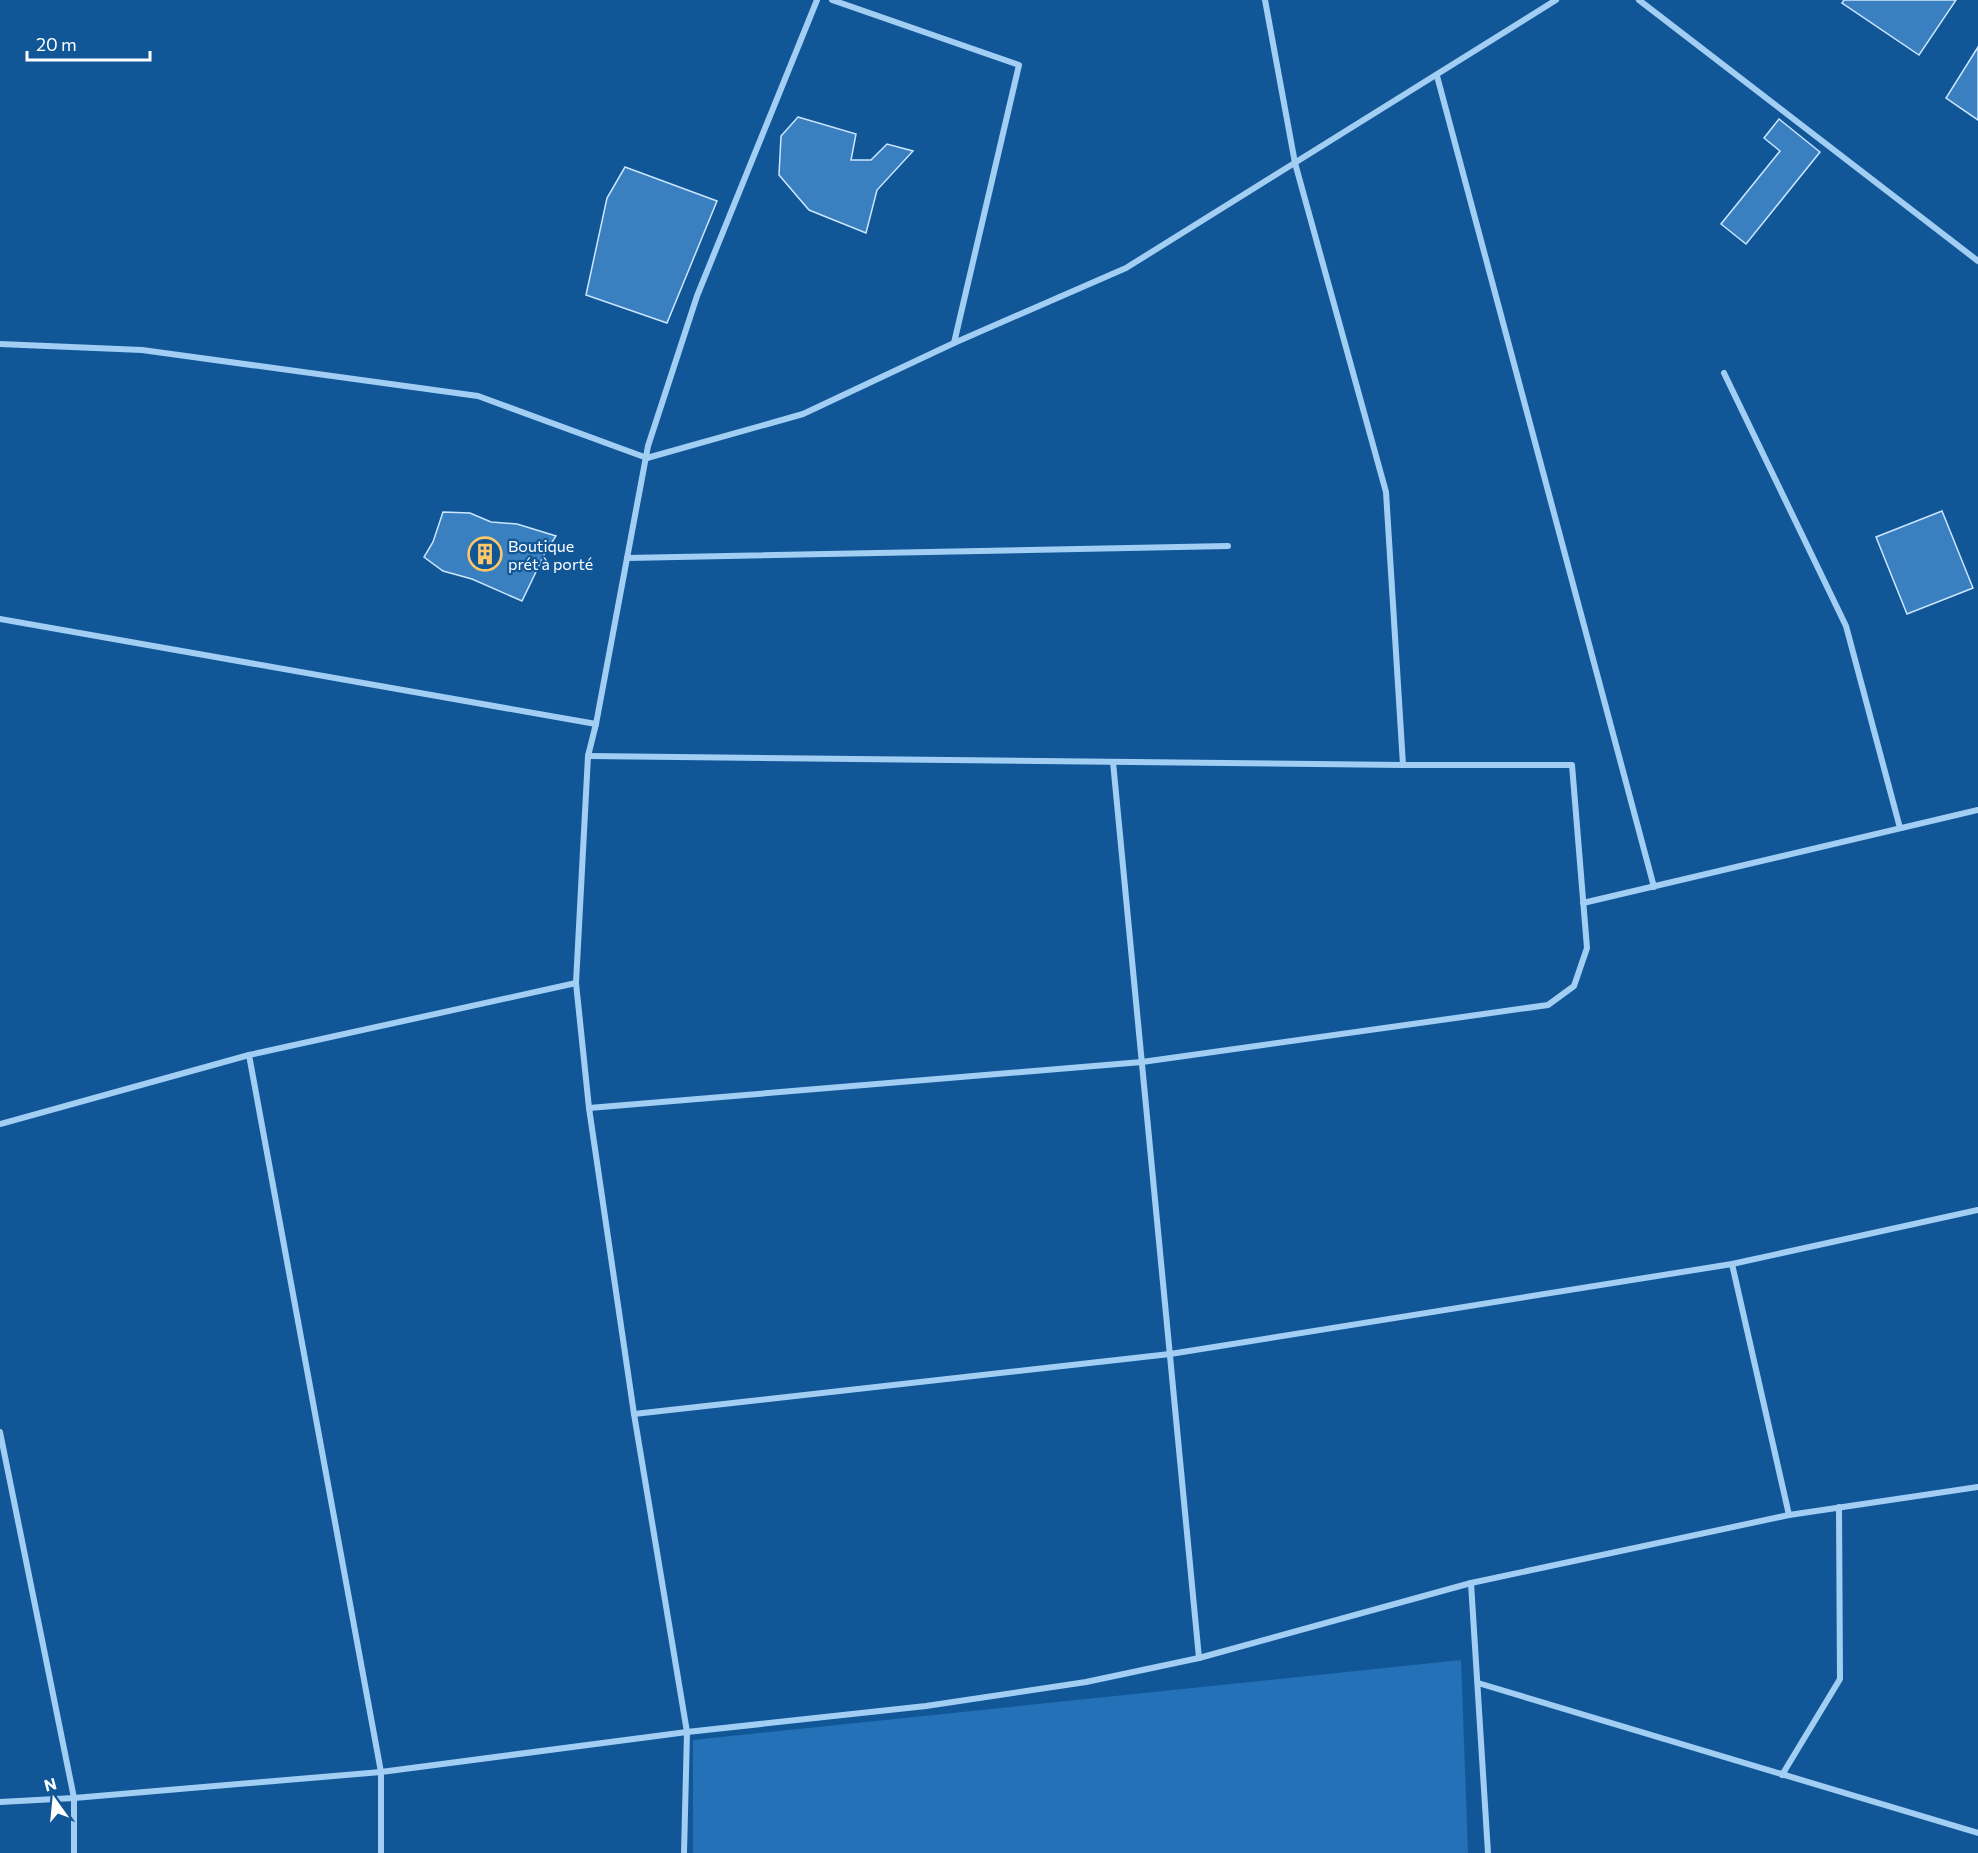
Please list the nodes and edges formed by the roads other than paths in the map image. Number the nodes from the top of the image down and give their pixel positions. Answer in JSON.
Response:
{"nodes":[{"id":1,"x":817,"y":0,"type":"edge"},
{"id":2,"x":832,"y":0,"type":"edge"},
{"id":3,"x":1265,"y":0,"type":"edge"},
{"id":4,"x":1556,"y":0,"type":"edge"},
{"id":5,"x":1639,"y":0,"type":"edge"},
{"id":6,"x":1437,"y":76,"type":"junction"},
{"id":7,"x":1295,"y":163,"type":"junction"},
{"id":8,"x":1978,"y":261,"type":"edge"},
{"id":9,"x":954,"y":343,"type":"junction"},
{"id":10,"x":0,"y":344,"type":"edge"},
{"id":11,"x":1724,"y":373,"type":"dead end"},
{"id":12,"x":646,"y":458,"type":"junction"},
{"id":13,"x":1228,"y":546,"type":"dead end"},
{"id":14,"x":627,"y":558,"type":"junction"},
{"id":15,"x":0,"y":619,"type":"edge"},
{"id":16,"x":596,"y":724,"type":"junction"},
{"id":17,"x":588,"y":756,"type":"junction"},
{"id":18,"x":1113,"y":762,"type":"junction"},
{"id":19,"x":1403,"y":765,"type":"junction"},
{"id":20,"x":1978,"y":810,"type":"edge"},
{"id":21,"x":1900,"y":828,"type":"junction"},
{"id":22,"x":1654,"y":887,"type":"junction"},
{"id":23,"x":1583,"y":903,"type":"junction"},
{"id":24,"x":576,"y":983,"type":"junction"},
{"id":25,"x":249,"y":1055,"type":"junction"},
{"id":26,"x":1142,"y":1062,"type":"junction"},
{"id":27,"x":589,"y":1108,"type":"junction"},
{"id":28,"x":0,"y":1124,"type":"edge"},
{"id":29,"x":1978,"y":1210,"type":"edge"},
{"id":30,"x":1732,"y":1264,"type":"junction"},
{"id":31,"x":1170,"y":1354,"type":"junction"},
{"id":32,"x":634,"y":1414,"type":"junction"},
{"id":33,"x":0,"y":1432,"type":"edge"},
{"id":34,"x":1978,"y":1487,"type":"edge"},
{"id":35,"x":1839,"y":1507,"type":"junction"},
{"id":36,"x":1789,"y":1515,"type":"junction"},
{"id":37,"x":1471,"y":1583,"type":"junction"},
{"id":38,"x":1199,"y":1658,"type":"junction"},
{"id":39,"x":1478,"y":1683,"type":"junction"},
{"id":40,"x":687,"y":1732,"type":"junction"},
{"id":41,"x":381,"y":1772,"type":"junction"},
{"id":42,"x":1782,"y":1775,"type":"junction"},
{"id":43,"x":74,"y":1798,"type":"junction"},
{"id":44,"x":0,"y":1802,"type":"edge"},
{"id":45,"x":1978,"y":1833,"type":"edge"},
{"id":46,"x":74,"y":1853,"type":"edge"},
{"id":47,"x":381,"y":1853,"type":"edge"},
{"id":48,"x":684,"y":1853,"type":"edge"},
{"id":49,"x":1488,"y":1853,"type":"edge"}],
"edges":[{"from":1,"to":12,"type":"street"},
{"from":2,"to":9,"type":"street"},
{"from":3,"to":7,"type":"street"},
{"from":4,"to":6,"type":"street"},
{"from":5,"to":8,"type":"street"},
{"from":6,"to":7,"type":"street"},
{"from":6,"to":22,"type":"street"},
{"from":7,"to":9,"type":"street"},
{"from":7,"to":19,"type":"street"},
{"from":9,"to":12,"type":"street"},
{"from":10,"to":12,"type":"street"},
{"from":11,"to":21,"type":"street"},
{"from":12,"to":14,"type":"street"},
{"from":13,"to":14,"type":"street"},
{"from":14,"to":16,"type":"street"},
{"from":15,"to":16,"type":"street"},
{"from":16,"to":17,"type":"street"},
{"from":17,"to":18,"type":"street"},
{"from":17,"to":24,"type":"street"},
{"from":18,"to":19,"type":"street"},
{"from":18,"to":26,"type":"street"},
{"from":19,"to":23,"type":"street"},
{"from":20,"to":21,"type":"street"},
{"from":21,"to":22,"type":"street"},
{"from":22,"to":23,"type":"street"},
{"from":23,"to":26,"type":"street"},
{"from":24,"to":25,"type":"street"},
{"from":24,"to":27,"type":"street"},
{"from":25,"to":28,"type":"street"},
{"from":25,"to":41,"type":"street"},
{"from":26,"to":27,"type":"street"},
{"from":26,"to":31,"type":"street"},
{"from":27,"to":32,"type":"street"},
{"from":29,"to":30,"type":"street"},
{"from":30,"to":31,"type":"street"},
{"from":30,"to":36,"type":"street"},
{"from":31,"to":32,"type":"street"},
{"from":31,"to":38,"type":"street"},
{"from":32,"to":40,"type":"street"},
{"from":33,"to":43,"type":"street"},
{"from":34,"to":35,"type":"street"},
{"from":35,"to":36,"type":"street"},
{"from":35,"to":42,"type":"street"},
{"from":36,"to":37,"type":"street"},
{"from":37,"to":38,"type":"street"},
{"from":37,"to":39,"type":"street"},
{"from":38,"to":40,"type":"street"},
{"from":39,"to":42,"type":"street"},
{"from":39,"to":49,"type":"street"},
{"from":40,"to":41,"type":"street"},
{"from":40,"to":48,"type":"street"},
{"from":41,"to":43,"type":"street"},
{"from":41,"to":47,"type":"street"},
{"from":42,"to":45,"type":"street"},
{"from":43,"to":44,"type":"street"},
{"from":43,"to":46,"type":"street"}]}
